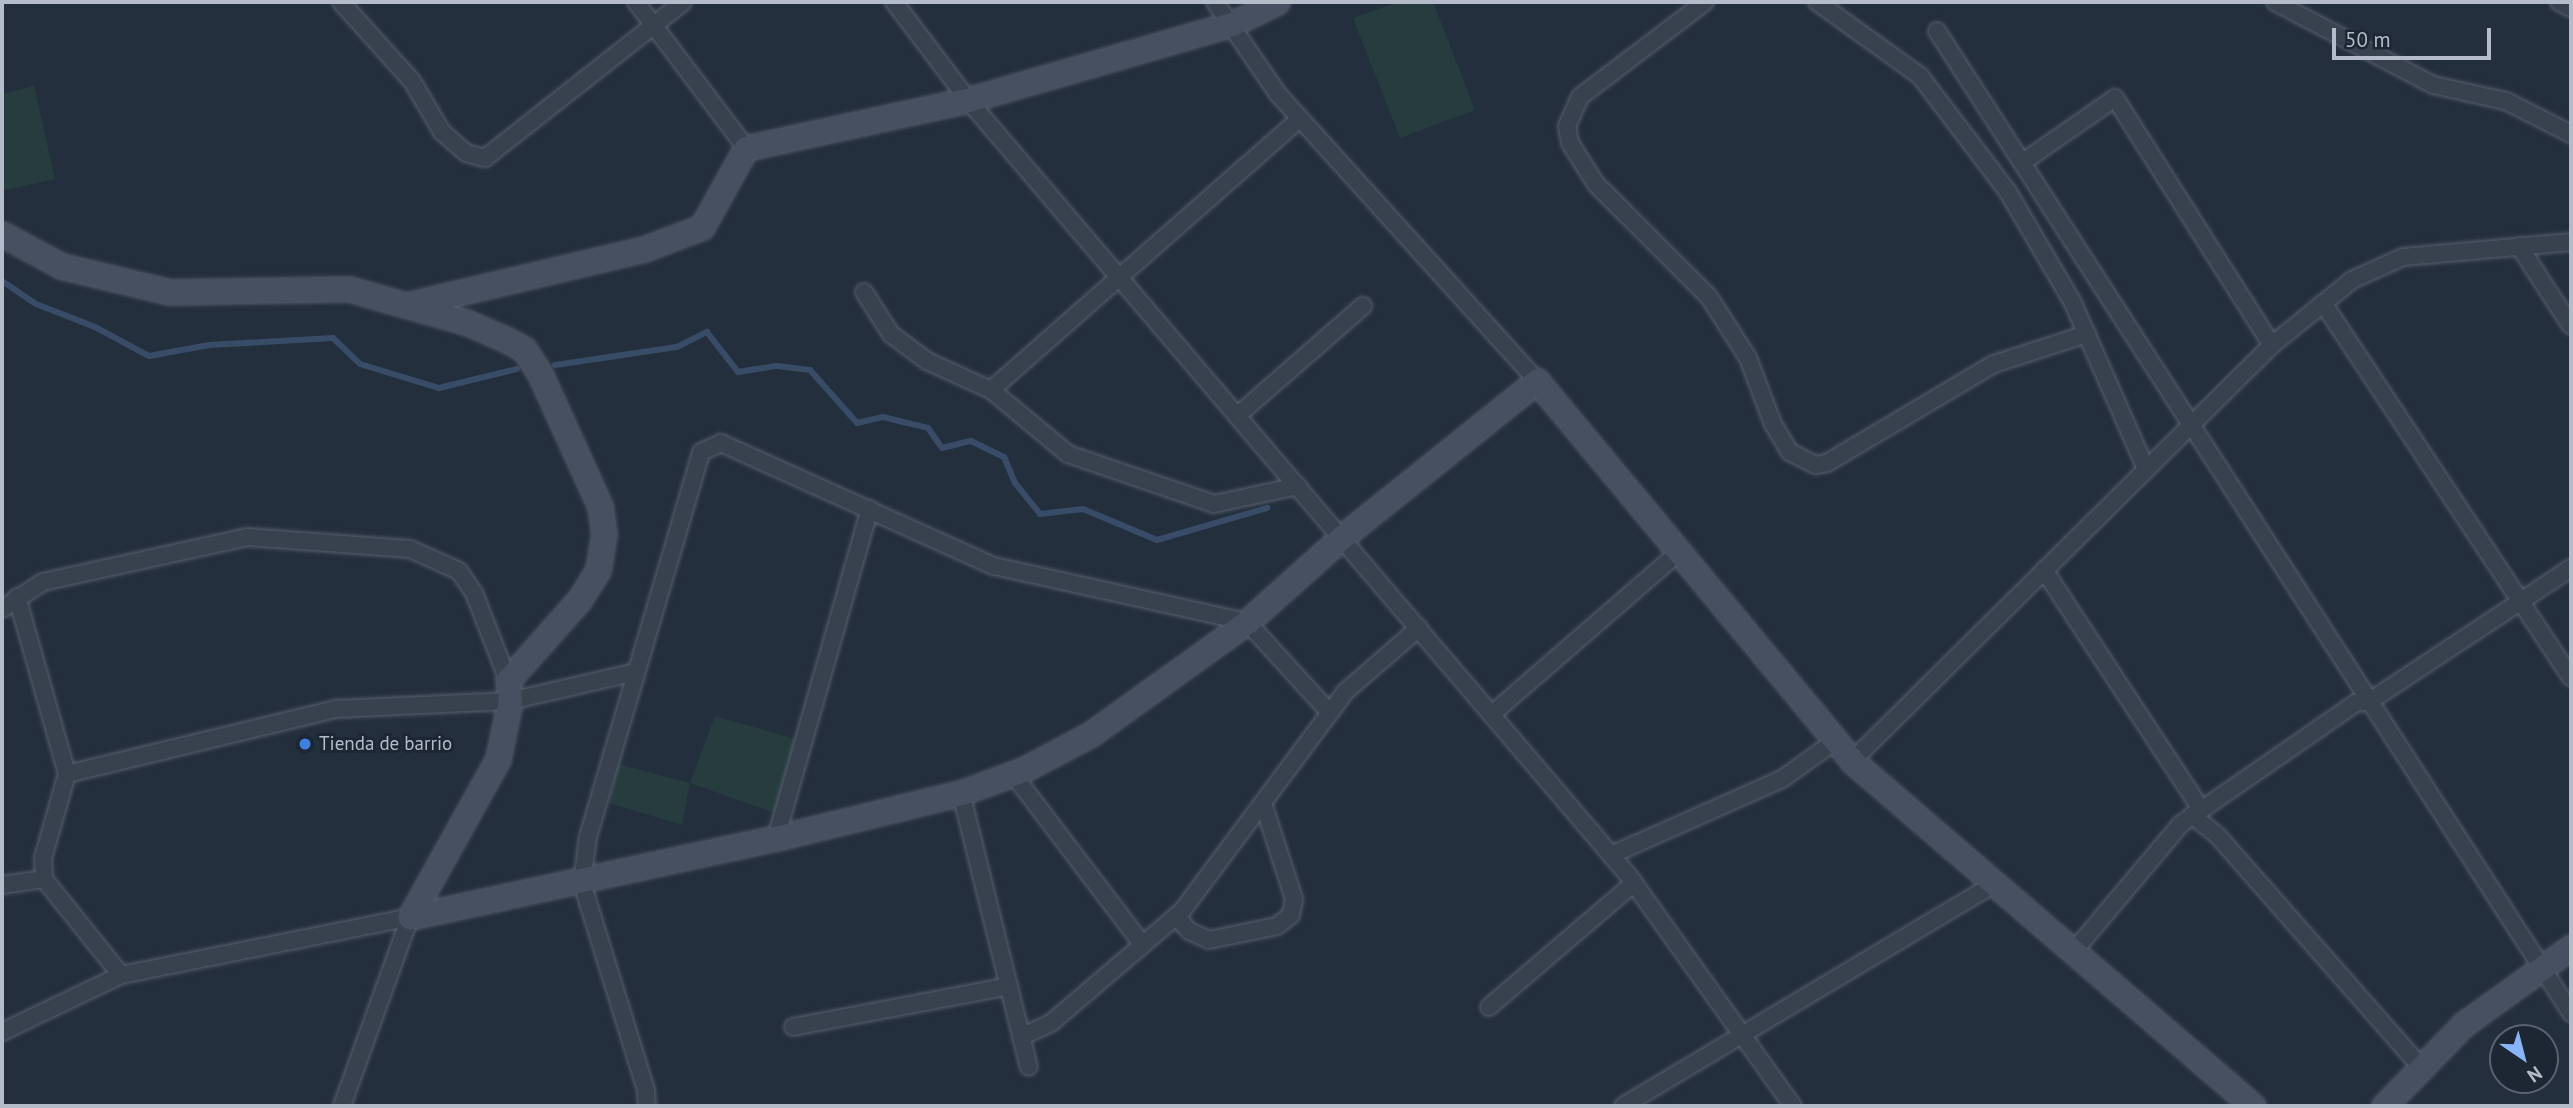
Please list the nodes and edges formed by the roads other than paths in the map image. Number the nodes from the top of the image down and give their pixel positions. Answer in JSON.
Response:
{"nodes":[{"id":1,"x":341,"y":2,"type":"edge"},
{"id":2,"x":636,"y":2,"type":"edge"},
{"id":3,"x":682,"y":2,"type":"edge"},
{"id":4,"x":894,"y":2,"type":"edge"},
{"id":5,"x":1215,"y":2,"type":"edge"},
{"id":6,"x":1277,"y":2,"type":"edge"},
{"id":7,"x":1705,"y":2,"type":"edge"},
{"id":8,"x":1817,"y":2,"type":"edge"},
{"id":9,"x":2275,"y":2,"type":"edge"},
{"id":10,"x":2559,"y":2,"type":"edge"},
{"id":11,"x":2571,"y":8,"type":"edge"},
{"id":12,"x":654,"y":24,"type":"junction"},
{"id":13,"x":1232,"y":24,"type":"junction"},
{"id":14,"x":1937,"y":31,"type":"dead end"},
{"id":15,"x":968,"y":100,"type":"junction"},
{"id":16,"x":1300,"y":119,"type":"junction"},
{"id":17,"x":2570,"y":131,"type":"edge"},
{"id":18,"x":746,"y":148,"type":"junction"},
{"id":19,"x":2023,"y":162,"type":"junction"},
{"id":20,"x":2,"y":234,"type":"edge"},
{"id":21,"x":2571,"y":242,"type":"edge"},
{"id":22,"x":2519,"y":246,"type":"junction"},
{"id":23,"x":1122,"y":280,"type":"junction"},
{"id":24,"x":864,"y":292,"type":"dead end"},
{"id":25,"x":2323,"y":303,"type":"junction"},
{"id":26,"x":406,"y":305,"type":"junction"},
{"id":27,"x":1363,"y":306,"type":"dead end"},
{"id":28,"x":2571,"y":326,"type":"edge"},
{"id":29,"x":2087,"y":334,"type":"junction"},
{"id":30,"x":2272,"y":345,"type":"junction"},
{"id":31,"x":1537,"y":381,"type":"junction"},
{"id":32,"x":991,"y":390,"type":"junction"},
{"id":33,"x":1237,"y":415,"type":"junction"},
{"id":34,"x":2190,"y":425,"type":"junction"},
{"id":35,"x":2146,"y":469,"type":"junction"},
{"id":36,"x":1298,"y":486,"type":"junction"},
{"id":37,"x":870,"y":509,"type":"junction"},
{"id":38,"x":1342,"y":537,"type":"junction"},
{"id":39,"x":1679,"y":552,"type":"junction"},
{"id":40,"x":2571,"y":568,"type":"edge"},
{"id":41,"x":2044,"y":570,"type":"junction"},
{"id":42,"x":17,"y":597,"type":"junction"},
{"id":43,"x":2521,"y":601,"type":"junction"},
{"id":44,"x":2,"y":609,"type":"edge"},
{"id":45,"x":1247,"y":622,"type":"junction"},
{"id":46,"x":1419,"y":628,"type":"junction"},
{"id":47,"x":636,"y":672,"type":"junction"},
{"id":48,"x":2571,"y":677,"type":"edge"},
{"id":49,"x":509,"y":691,"type":"junction"},
{"id":50,"x":2371,"y":701,"type":"junction"},
{"id":51,"x":1330,"y":713,"type":"junction"},
{"id":52,"x":1492,"y":714,"type":"junction"},
{"id":53,"x":1835,"y":741,"type":"junction"},
{"id":54,"x":1852,"y":761,"type":"junction"},
{"id":55,"x":67,"y":774,"type":"junction"},
{"id":56,"x":1013,"y":774,"type":"junction"},
{"id":57,"x":961,"y":793,"type":"junction"},
{"id":58,"x":1263,"y":803,"type":"junction"},
{"id":59,"x":2197,"y":812,"type":"junction"},
{"id":60,"x":776,"y":838,"type":"junction"},
{"id":61,"x":1611,"y":855,"type":"junction"},
{"id":62,"x":44,"y":879,"type":"junction"},
{"id":63,"x":582,"y":883,"type":"junction"},
{"id":64,"x":1634,"y":883,"type":"junction"},
{"id":65,"x":1996,"y":884,"type":"junction"},
{"id":66,"x":2,"y":885,"type":"edge"},
{"id":67,"x":1176,"y":916,"type":"junction"},
{"id":68,"x":410,"y":917,"type":"junction"},
{"id":69,"x":1142,"y":944,"type":"junction"},
{"id":70,"x":2571,"y":947,"type":"edge"},
{"id":71,"x":2074,"y":951,"type":"junction"},
{"id":72,"x":2543,"y":966,"type":"junction"},
{"id":73,"x":121,"y":975,"type":"junction"},
{"id":74,"x":1009,"y":986,"type":"junction"},
{"id":75,"x":1489,"y":1007,"type":"dead end"},
{"id":76,"x":2571,"y":1013,"type":"edge"},
{"id":77,"x":793,"y":1027,"type":"dead end"},
{"id":78,"x":2,"y":1032,"type":"edge"},
{"id":79,"x":1021,"y":1037,"type":"junction"},
{"id":80,"x":1743,"y":1037,"type":"junction"},
{"id":81,"x":2420,"y":1066,"type":"junction"},
{"id":82,"x":1029,"y":1067,"type":"dead end"},
{"id":83,"x":342,"y":1106,"type":"edge"},
{"id":84,"x":647,"y":1106,"type":"edge"},
{"id":85,"x":1623,"y":1106,"type":"edge"},
{"id":86,"x":1793,"y":1106,"type":"edge"},
{"id":87,"x":2253,"y":1106,"type":"edge"},
{"id":88,"x":2384,"y":1106,"type":"edge"}],
"edges":[{"from":1,"to":12,"type":"street"},
{"from":2,"to":12,"type":"street"},
{"from":3,"to":12,"type":"street"},
{"from":4,"to":15,"type":"street"},
{"from":5,"to":13,"type":"street"},
{"from":6,"to":13,"type":"street"},
{"from":7,"to":29,"type":"street"},
{"from":8,"to":29,"type":"street"},
{"from":9,"to":17,"type":"street"},
{"from":10,"to":11,"type":"street"},
{"from":12,"to":18,"type":"street"},
{"from":13,"to":15,"type":"street"},
{"from":13,"to":16,"type":"street"},
{"from":14,"to":19,"type":"street"},
{"from":15,"to":18,"type":"street"},
{"from":15,"to":23,"type":"street"},
{"from":16,"to":23,"type":"street"},
{"from":16,"to":31,"type":"street"},
{"from":18,"to":26,"type":"street"},
{"from":19,"to":30,"type":"street"},
{"from":19,"to":34,"type":"street"},
{"from":20,"to":26,"type":"street"},
{"from":21,"to":22,"type":"street"},
{"from":22,"to":25,"type":"street"},
{"from":22,"to":28,"type":"street"},
{"from":23,"to":32,"type":"street"},
{"from":23,"to":33,"type":"street"},
{"from":24,"to":32,"type":"street"},
{"from":25,"to":30,"type":"street"},
{"from":25,"to":43,"type":"street"},
{"from":26,"to":49,"type":"street"},
{"from":27,"to":33,"type":"street"},
{"from":29,"to":35,"type":"street"},
{"from":30,"to":34,"type":"street"},
{"from":31,"to":38,"type":"street"},
{"from":31,"to":39,"type":"street"},
{"from":32,"to":36,"type":"street"},
{"from":33,"to":36,"type":"street"},
{"from":34,"to":35,"type":"street"},
{"from":34,"to":50,"type":"street"},
{"from":35,"to":41,"type":"street"},
{"from":36,"to":38,"type":"street"},
{"from":37,"to":45,"type":"street"},
{"from":37,"to":47,"type":"street"},
{"from":37,"to":60,"type":"street"},
{"from":38,"to":45,"type":"street"},
{"from":38,"to":46,"type":"street"},
{"from":39,"to":52,"type":"street"},
{"from":39,"to":53,"type":"street"},
{"from":40,"to":43,"type":"street"},
{"from":41,"to":54,"type":"street"},
{"from":41,"to":59,"type":"street"},
{"from":42,"to":44,"type":"street"},
{"from":42,"to":49,"type":"street"},
{"from":42,"to":55,"type":"street"},
{"from":43,"to":48,"type":"street"},
{"from":43,"to":50,"type":"street"},
{"from":45,"to":51,"type":"street"},
{"from":45,"to":56,"type":"street"},
{"from":46,"to":51,"type":"street"},
{"from":46,"to":52,"type":"street"},
{"from":47,"to":49,"type":"street"},
{"from":47,"to":63,"type":"street"},
{"from":49,"to":55,"type":"street"},
{"from":49,"to":68,"type":"street"},
{"from":50,"to":59,"type":"street"},
{"from":50,"to":72,"type":"street"},
{"from":51,"to":58,"type":"street"},
{"from":52,"to":61,"type":"street"},
{"from":53,"to":54,"type":"street"},
{"from":53,"to":61,"type":"street"},
{"from":54,"to":65,"type":"street"},
{"from":55,"to":62,"type":"street"},
{"from":56,"to":57,"type":"street"},
{"from":56,"to":69,"type":"street"},
{"from":57,"to":60,"type":"street"},
{"from":57,"to":74,"type":"street"},
{"from":58,"to":67,"type":"street"},
{"from":58,"to":67,"type":"street"},
{"from":59,"to":71,"type":"street"},
{"from":59,"to":81,"type":"street"},
{"from":60,"to":63,"type":"street"},
{"from":61,"to":64,"type":"street"},
{"from":62,"to":66,"type":"street"},
{"from":62,"to":73,"type":"street"},
{"from":63,"to":68,"type":"street"},
{"from":63,"to":84,"type":"street"},
{"from":64,"to":75,"type":"street"},
{"from":64,"to":80,"type":"street"},
{"from":65,"to":71,"type":"street"},
{"from":65,"to":80,"type":"street"},
{"from":67,"to":69,"type":"street"},
{"from":68,"to":73,"type":"street"},
{"from":68,"to":83,"type":"street"},
{"from":69,"to":79,"type":"street"},
{"from":70,"to":72,"type":"street"},
{"from":71,"to":87,"type":"street"},
{"from":72,"to":76,"type":"street"},
{"from":72,"to":81,"type":"street"},
{"from":73,"to":78,"type":"street"},
{"from":74,"to":77,"type":"street"},
{"from":74,"to":79,"type":"street"},
{"from":79,"to":82,"type":"street"},
{"from":80,"to":85,"type":"street"},
{"from":80,"to":86,"type":"street"},
{"from":81,"to":88,"type":"street"}]}
